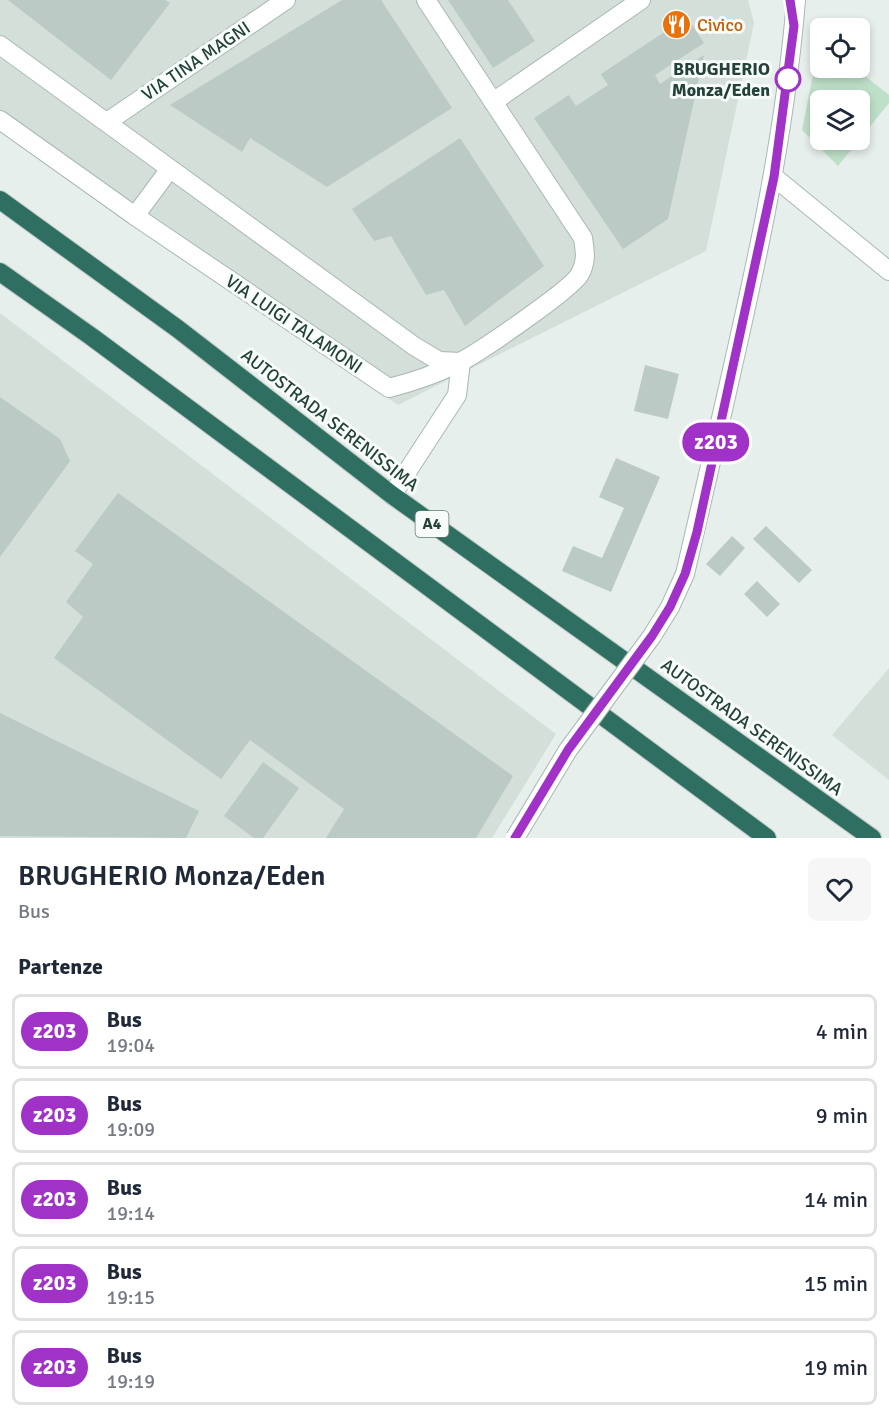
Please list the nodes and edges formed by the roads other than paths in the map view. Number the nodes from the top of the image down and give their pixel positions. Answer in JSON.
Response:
{"nodes":[{"id":1,"x":286,"y":0,"type":"edge"},
{"id":2,"x":426,"y":0,"type":"edge"},
{"id":3,"x":641,"y":0,"type":"edge"},
{"id":4,"x":790,"y":0,"type":"edge"},
{"id":5,"x":796,"y":0,"type":"edge"},
{"id":6,"x":794,"y":26,"type":"junction"},
{"id":7,"x":0,"y":45,"type":"edge"},
{"id":8,"x":493,"y":102,"type":"junction"},
{"id":9,"x":0,"y":120,"type":"edge"},
{"id":10,"x":107,"y":123,"type":"junction"},
{"id":11,"x":169,"y":170,"type":"junction"},
{"id":12,"x":774,"y":177,"type":"junction"},
{"id":13,"x":0,"y":200,"type":"edge"},
{"id":14,"x":135,"y":216,"type":"junction"},
{"id":15,"x":889,"y":271,"type":"edge"},
{"id":16,"x":0,"y":272,"type":"edge"},
{"id":17,"x":461,"y":362,"type":"junction"},
{"id":18,"x":392,"y":495,"type":"junction"},
{"id":19,"x":515,"y":838,"type":"edge"},
{"id":20,"x":767,"y":838,"type":"edge"},
{"id":21,"x":872,"y":838,"type":"edge"}],
"edges":[{"from":1,"to":10,"type":"street","name":"VIA TINA MAGNI"},
{"from":2,"to":8,"type":"street","name":"VIA LUIGI TALAMONI"},
{"from":3,"to":8,"type":"street"},
{"from":4,"to":6,"type":"street"},
{"from":5,"to":6,"type":"street"},
{"from":6,"to":12,"type":"street"},
{"from":7,"to":10,"type":"street"},
{"from":8,"to":17,"type":"street","name":"VIA LUIGI TALAMONI"},
{"from":9,"to":14,"type":"street","name":"VIA LUIGI TALAMONI"},
{"from":10,"to":11,"type":"street"},
{"from":11,"to":14,"type":"street"},
{"from":11,"to":17,"type":"street"},
{"from":12,"to":15,"type":"street"},
{"from":12,"to":19,"type":"street","bridge":true},
{"from":13,"to":18,"type":"highway","name":"AUTOSTRADA SERENISSIMA","number":"A4"},
{"from":14,"to":17,"type":"street","name":"VIA LUIGI TALAMONI"},
{"from":16,"to":20,"type":"highway"},
{"from":17,"to":18,"type":"street"},
{"from":18,"to":21,"type":"highway","name":"AUTOSTRADA SERENISSIMA","number":"A4"}]}
